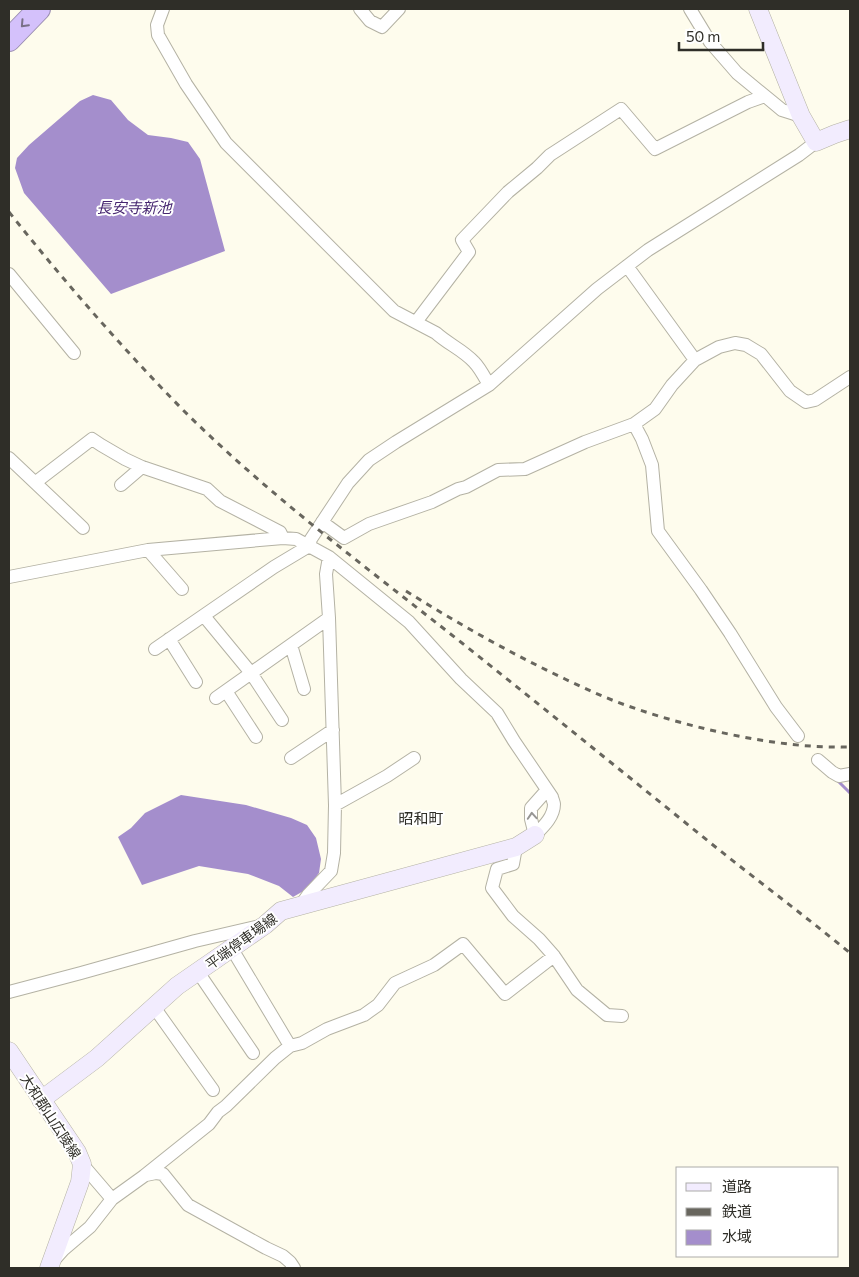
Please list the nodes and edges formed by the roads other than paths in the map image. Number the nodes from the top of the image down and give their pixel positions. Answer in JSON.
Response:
{"nodes":[{"id":1,"x":17,"y":9,"type":"edge"},
{"id":2,"x":39,"y":9,"type":"edge"},
{"id":3,"x":163,"y":9,"type":"edge"},
{"id":4,"x":360,"y":9,"type":"edge"},
{"id":5,"x":399,"y":9,"type":"edge"},
{"id":6,"x":690,"y":9,"type":"edge"},
{"id":7,"x":758,"y":9,"type":"edge"},
{"id":8,"x":9,"y":17,"type":"edge"},
{"id":9,"x":9,"y":40,"type":"edge"},
{"id":10,"x":765,"y":96,"type":"junction"},
{"id":11,"x":801,"y":116,"type":"junction"},
{"id":12,"x":850,"y":128,"type":"edge"},
{"id":13,"x":816,"y":142,"type":"junction"},
{"id":14,"x":627,"y":266,"type":"junction"},
{"id":15,"x":9,"y":274,"type":"edge"},
{"id":16,"x":416,"y":322,"type":"junction"},
{"id":17,"x":74,"y":353,"type":"dead end"},
{"id":18,"x":695,"y":360,"type":"junction"},
{"id":19,"x":850,"y":378,"type":"edge"},
{"id":20,"x":489,"y":386,"type":"junction"},
{"id":21,"x":634,"y":424,"type":"junction"},
{"id":22,"x":9,"y":458,"type":"edge"},
{"id":23,"x":142,"y":466,"type":"junction"},
{"id":24,"x":36,"y":482,"type":"junction"},
{"id":25,"x":121,"y":485,"type":"dead end"},
{"id":26,"x":322,"y":522,"type":"junction"},
{"id":27,"x":84,"y":528,"type":"dead end"},
{"id":28,"x":283,"y":538,"type":"junction"},
{"id":29,"x":308,"y":546,"type":"junction"},
{"id":30,"x":148,"y":550,"type":"junction"},
{"id":31,"x":329,"y":556,"type":"junction"},
{"id":32,"x":9,"y":577,"type":"edge"},
{"id":33,"x":182,"y":589,"type":"dead end"},
{"id":34,"x":204,"y":616,"type":"junction"},
{"id":35,"x":329,"y":618,"type":"junction"},
{"id":36,"x":169,"y":639,"type":"junction"},
{"id":37,"x":291,"y":645,"type":"junction"},
{"id":38,"x":155,"y":649,"type":"dead end"},
{"id":39,"x":251,"y":673,"type":"junction"},
{"id":40,"x":196,"y":682,"type":"dead end"},
{"id":41,"x":304,"y":689,"type":"dead end"},
{"id":42,"x":282,"y":720,"type":"dead end"},
{"id":43,"x":333,"y":730,"type":"junction"},
{"id":44,"x":798,"y":736,"type":"dead end"},
{"id":45,"x":256,"y":737,"type":"dead end"},
{"id":46,"x":291,"y":758,"type":"dead end"},
{"id":47,"x":414,"y":758,"type":"dead end"},
{"id":48,"x":818,"y":760,"type":"dead end"},
{"id":49,"x":850,"y":774,"type":"edge"},
{"id":50,"x":547,"y":790,"type":"junction"},
{"id":51,"x":336,"y":805,"type":"junction"},
{"id":52,"x":535,"y":835,"type":"junction"},
{"id":53,"x":516,"y":847,"type":"junction"},
{"id":54,"x":300,"y":905,"type":"junction"},
{"id":55,"x":265,"y":926,"type":"junction"},
{"id":56,"x":232,"y":949,"type":"junction"},
{"id":57,"x":554,"y":956,"type":"junction"},
{"id":58,"x":198,"y":972,"type":"junction"},
{"id":59,"x":9,"y":992,"type":"edge"},
{"id":60,"x":154,"y":1007,"type":"junction"},
{"id":61,"x":622,"y":1016,"type":"dead end"},
{"id":62,"x":290,"y":1046,"type":"junction"},
{"id":63,"x":9,"y":1051,"type":"edge"},
{"id":64,"x":253,"y":1053,"type":"dead end"},
{"id":65,"x":213,"y":1090,"type":"dead end"},
{"id":66,"x":41,"y":1100,"type":"junction"},
{"id":67,"x":82,"y":1164,"type":"junction"},
{"id":68,"x":144,"y":1176,"type":"junction"},
{"id":69,"x":112,"y":1199,"type":"junction"},
{"id":70,"x":49,"y":1267,"type":"edge"},
{"id":71,"x":294,"y":1268,"type":"edge"}],
"edges":[{"from":1,"to":8,"type":"highway"},
{"from":2,"to":9,"type":"highway","one_way":true},
{"from":3,"to":16,"type":"street"},
{"from":4,"to":5,"type":"street"},
{"from":6,"to":10,"type":"street"},
{"from":7,"to":11,"type":"main road"},
{"from":10,"to":11,"type":"street"},
{"from":10,"to":16,"type":"street"},
{"from":11,"to":13,"type":"main road"},
{"from":12,"to":13,"type":"main road"},
{"from":13,"to":14,"type":"street"},
{"from":14,"to":18,"type":"street"},
{"from":14,"to":20,"type":"street"},
{"from":15,"to":17,"type":"street"},
{"from":16,"to":20,"type":"street"},
{"from":18,"to":19,"type":"street"},
{"from":18,"to":21,"type":"street"},
{"from":20,"to":26,"type":"street"},
{"from":21,"to":26,"type":"street"},
{"from":21,"to":44,"type":"street"},
{"from":22,"to":24,"type":"street"},
{"from":23,"to":24,"type":"street"},
{"from":23,"to":25,"type":"street"},
{"from":23,"to":28,"type":"street"},
{"from":24,"to":27,"type":"street"},
{"from":26,"to":29,"type":"street"},
{"from":28,"to":29,"type":"street"},
{"from":28,"to":30,"type":"street"},
{"from":29,"to":31,"type":"street"},
{"from":29,"to":34,"type":"street"},
{"from":30,"to":32,"type":"street"},
{"from":30,"to":33,"type":"street"},
{"from":31,"to":35,"type":"street"},
{"from":31,"to":50,"type":"street"},
{"from":34,"to":36,"type":"street"},
{"from":34,"to":39,"type":"street"},
{"from":35,"to":37,"type":"street"},
{"from":35,"to":43,"type":"street"},
{"from":36,"to":38,"type":"street"},
{"from":36,"to":40,"type":"street"},
{"from":37,"to":39,"type":"street"},
{"from":37,"to":41,"type":"street"},
{"from":39,"to":42,"type":"street"},
{"from":39,"to":45,"type":"street"},
{"from":43,"to":46,"type":"street"},
{"from":43,"to":51,"type":"street"},
{"from":47,"to":51,"type":"street"},
{"from":48,"to":49,"type":"street"},
{"from":52,"to":50,"type":"street","one_way":true},
{"from":50,"to":52,"type":"street"},
{"from":51,"to":54,"type":"street"},
{"from":52,"to":53,"type":"main road","name":"平端停車場線"},
{"from":53,"to":54,"type":"main road","name":"平端停車場線"},
{"from":53,"to":57,"type":"street"},
{"from":54,"to":55,"type":"main road","name":"平端停車場線"},
{"from":55,"to":56,"type":"main road","name":"平端停車場線"},
{"from":55,"to":59,"type":"street"},
{"from":56,"to":58,"type":"main road","name":"平端停車場線"},
{"from":56,"to":62,"type":"street"},
{"from":57,"to":61,"type":"street"},
{"from":57,"to":62,"type":"street"},
{"from":58,"to":60,"type":"main road","name":"平端停車場線"},
{"from":58,"to":64,"type":"street"},
{"from":60,"to":65,"type":"street"},
{"from":60,"to":66,"type":"main road","name":"平端停車場線"},
{"from":62,"to":68,"type":"street"},
{"from":63,"to":66,"type":"main road","name":"大和郡山広陵線"},
{"from":66,"to":67,"type":"main road","name":"大和郡山広陵線"},
{"from":67,"to":69,"type":"street"},
{"from":67,"to":70,"type":"main road","name":"大和郡山広陵線"},
{"from":68,"to":69,"type":"street"},
{"from":68,"to":71,"type":"street"},
{"from":69,"to":70,"type":"street"}]}
